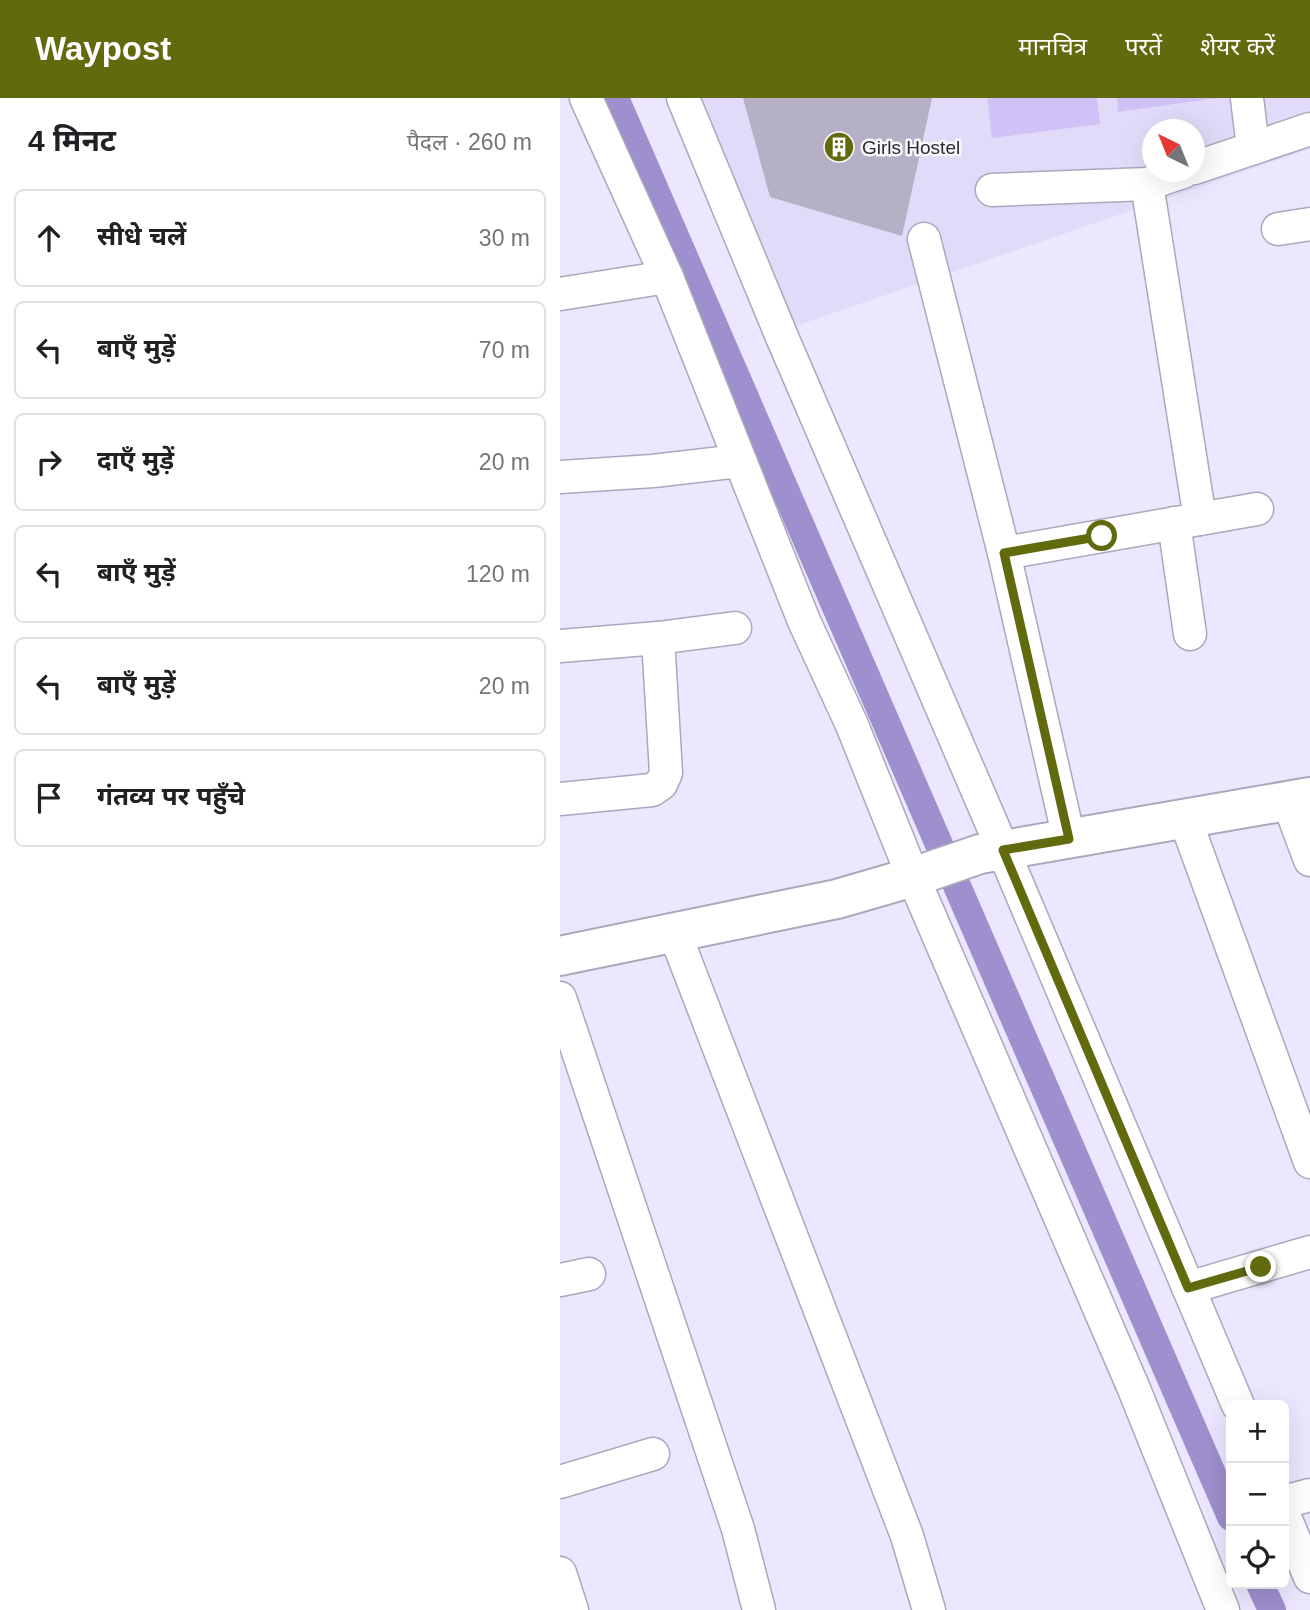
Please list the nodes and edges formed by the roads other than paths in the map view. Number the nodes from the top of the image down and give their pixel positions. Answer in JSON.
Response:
{"nodes":[{"id":1,"x":586,"y":98,"type":"edge"},
{"id":2,"x":683,"y":98,"type":"edge"},
{"id":3,"x":1247,"y":98,"type":"edge"},
{"id":4,"x":1310,"y":129,"type":"edge"},
{"id":5,"x":1253,"y":148,"type":"junction"},
{"id":6,"x":1205,"y":165,"type":"edge"},
{"id":7,"x":1153,"y":182,"type":"edge"},
{"id":8,"x":1147,"y":184,"type":"junction"},
{"id":9,"x":992,"y":190,"type":"dead end"},
{"id":10,"x":1310,"y":224,"type":"edge"},
{"id":11,"x":1278,"y":229,"type":"dead end"},
{"id":12,"x":924,"y":239,"type":"dead end"},
{"id":13,"x":667,"y":277,"type":"junction"},
{"id":14,"x":560,"y":294,"type":"edge"},
{"id":15,"x":739,"y":461,"type":"junction"},
{"id":16,"x":560,"y":477,"type":"edge"},
{"id":17,"x":1257,"y":509,"type":"dead end"},
{"id":18,"x":1187,"y":521,"type":"junction"},
{"id":19,"x":1004,"y":553,"type":"junction"},
{"id":20,"x":735,"y":628,"type":"dead end"},
{"id":21,"x":1190,"y":634,"type":"dead end"},
{"id":22,"x":658,"y":638,"type":"junction"},
{"id":23,"x":560,"y":646,"type":"edge"},
{"id":24,"x":560,"y":799,"type":"edge"},
{"id":25,"x":1299,"y":799,"type":"edge"},
{"id":26,"x":1185,"y":819,"type":"junction"},
{"id":27,"x":1069,"y":839,"type":"junction"},
{"id":28,"x":992,"y":852,"type":"junction"},
{"id":29,"x":1310,"y":860,"type":"edge"},
{"id":30,"x":922,"y":874,"type":"junction"},
{"id":31,"x":675,"y":934,"type":"junction"},
{"id":32,"x":560,"y":956,"type":"edge"},
{"id":33,"x":560,"y":998,"type":"edge"},
{"id":34,"x":1310,"y":1162,"type":"edge"},
{"id":35,"x":1310,"y":1252,"type":"edge"},
{"id":36,"x":1188,"y":1288,"type":"junction"},
{"id":37,"x":1236,"y":1400,"type":"edge"},
{"id":38,"x":653,"y":1454,"type":"dead end"},
{"id":39,"x":560,"y":1482,"type":"edge"},
{"id":40,"x":1310,"y":1495,"type":"edge"},
{"id":41,"x":1289,"y":1501,"type":"edge"},
{"id":42,"x":1289,"y":1526,"type":"edge"},
{"id":43,"x":560,"y":1573,"type":"edge"},
{"id":44,"x":1310,"y":1577,"type":"edge"},
{"id":45,"x":926,"y":1609,"type":"edge"},
{"id":46,"x":572,"y":1610,"type":"edge"},
{"id":47,"x":758,"y":1610,"type":"edge"},
{"id":48,"x":1223,"y":1610,"type":"edge"}],
"edges":[{"from":1,"to":13,"type":"street"},
{"from":2,"to":28,"type":"street"},
{"from":3,"to":5,"type":"street"},
{"from":4,"to":5,"type":"street"},
{"from":5,"to":6,"type":"street"},
{"from":7,"to":8,"type":"street"},
{"from":8,"to":9,"type":"street"},
{"from":8,"to":18,"type":"street"},
{"from":10,"to":11,"type":"street"},
{"from":12,"to":19,"type":"street"},
{"from":13,"to":14,"type":"street"},
{"from":13,"to":15,"type":"street"},
{"from":15,"to":16,"type":"street"},
{"from":15,"to":30,"type":"street"},
{"from":17,"to":18,"type":"street"},
{"from":18,"to":19,"type":"street"},
{"from":18,"to":21,"type":"street"},
{"from":19,"to":27,"type":"street"},
{"from":20,"to":22,"type":"street"},
{"from":22,"to":23,"type":"street"},
{"from":22,"to":24,"type":"street"},
{"from":25,"to":26,"type":"street"},
{"from":25,"to":29,"type":"street"},
{"from":26,"to":27,"type":"street"},
{"from":26,"to":34,"type":"street"},
{"from":27,"to":28,"type":"street"},
{"from":28,"to":30,"type":"street"},
{"from":28,"to":36,"type":"street"},
{"from":30,"to":31,"type":"street"},
{"from":30,"to":48,"type":"street"},
{"from":31,"to":32,"type":"street"},
{"from":31,"to":45,"type":"street"},
{"from":33,"to":47,"type":"street"},
{"from":35,"to":36,"type":"street"},
{"from":36,"to":37,"type":"street"},
{"from":38,"to":39,"type":"street"},
{"from":40,"to":41,"type":"street"},
{"from":42,"to":44,"type":"street"},
{"from":43,"to":46,"type":"street"}]}
